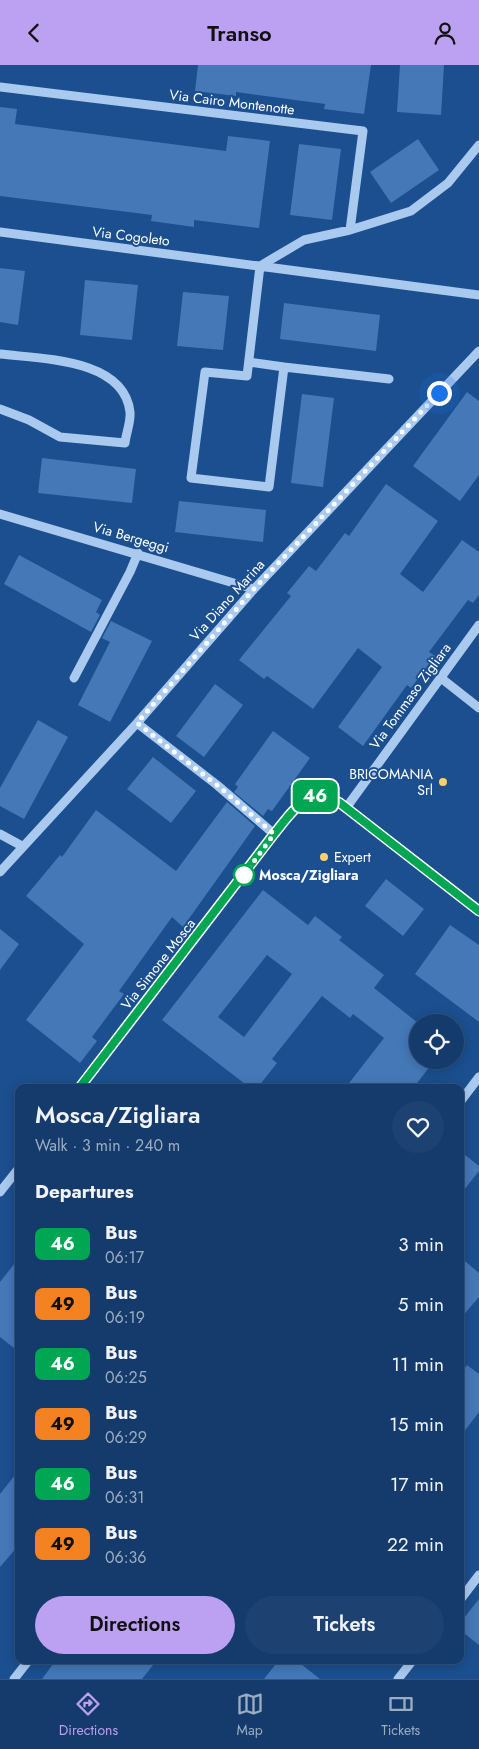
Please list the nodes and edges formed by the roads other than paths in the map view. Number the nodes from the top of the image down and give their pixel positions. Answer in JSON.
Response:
{"nodes":[{"id":1,"x":0,"y":87,"type":"edge"},
{"id":2,"x":479,"y":145,"type":"edge"},
{"id":3,"x":350,"y":230,"type":"junction"},
{"id":4,"x":0,"y":232,"type":"edge"},
{"id":5,"x":260,"y":266,"type":"junction"},
{"id":6,"x":479,"y":295,"type":"edge"},
{"id":7,"x":479,"y":351,"type":"edge"},
{"id":8,"x":0,"y":354,"type":"edge"},
{"id":9,"x":249,"y":363,"type":"junction"},
{"id":10,"x":284,"y":367,"type":"junction"},
{"id":11,"x":389,"y":379,"type":"dead end"},
{"id":12,"x":0,"y":409,"type":"edge"},
{"id":13,"x":0,"y":514,"type":"edge"},
{"id":14,"x":138,"y":553,"type":"junction"},
{"id":15,"x":254,"y":589,"type":"junction"},
{"id":16,"x":479,"y":625,"type":"edge"},
{"id":17,"x":74,"y":678,"type":"dead end"},
{"id":18,"x":441,"y":679,"type":"junction"},
{"id":19,"x":479,"y":708,"type":"edge"},
{"id":20,"x":137,"y":723,"type":"junction"},
{"id":21,"x":346,"y":808,"type":"junction"},
{"id":22,"x":0,"y":834,"type":"edge"},
{"id":23,"x":274,"y":834,"type":"junction"},
{"id":24,"x":22,"y":846,"type":"junction"},
{"id":25,"x":0,"y":872,"type":"edge"},
{"id":26,"x":479,"y":911,"type":"edge"},
{"id":27,"x":479,"y":1077,"type":"edge"},
{"id":28,"x":82,"y":1084,"type":"edge"},
{"id":29,"x":464,"y":1096,"type":"edge"},
{"id":30,"x":15,"y":1173,"type":"edge"},
{"id":31,"x":0,"y":1192,"type":"edge"},
{"id":32,"x":479,"y":1575,"type":"edge"},
{"id":33,"x":464,"y":1595,"type":"edge"},
{"id":34,"x":26,"y":1664,"type":"edge"},
{"id":35,"x":410,"y":1664,"type":"edge"},
{"id":36,"x":14,"y":1679,"type":"edge"},
{"id":37,"x":398,"y":1679,"type":"edge"}],
"edges":[{"from":1,"to":3,"type":"street","name":"Via Cairo Montenotte"},
{"from":2,"to":3,"type":"street"},
{"from":3,"to":5,"type":"street"},
{"from":4,"to":5,"type":"street","name":"Via Cogoleto"},
{"from":5,"to":6,"type":"street","name":"Via Cogoleto"},
{"from":5,"to":9,"type":"street"},
{"from":7,"to":15,"type":"street","name":"Via Diano Marina"},
{"from":8,"to":12,"type":"street"},
{"from":9,"to":10,"type":"street"},
{"from":9,"to":10,"type":"street"},
{"from":10,"to":11,"type":"street"},
{"from":13,"to":14,"type":"street","name":"Via Bergeggi"},
{"from":14,"to":15,"type":"street","name":"Via Bergeggi"},
{"from":14,"to":17,"type":"street"},
{"from":15,"to":20,"type":"street","name":"Via Diano Marina"},
{"from":16,"to":18,"type":"street","name":"Via Tommaso Zigliara"},
{"from":18,"to":19,"type":"street"},
{"from":18,"to":21,"type":"street","name":"Via Tommaso Zigliara"},
{"from":20,"to":23,"type":"street"},
{"from":20,"to":24,"type":"street","name":"Via Diano Marina"},
{"from":21,"to":23,"type":"street","name":"Via Simone Mosca"},
{"from":21,"to":26,"type":"street"},
{"from":22,"to":24,"type":"street"},
{"from":23,"to":28,"type":"street","name":"Via Simone Mosca"},
{"from":24,"to":25,"type":"street","name":"Via Diano Marina"},
{"from":27,"to":29,"type":"street"},
{"from":30,"to":31,"type":"street"},
{"from":32,"to":33,"type":"street"},
{"from":34,"to":36,"type":"street"},
{"from":35,"to":37,"type":"street"}]}
